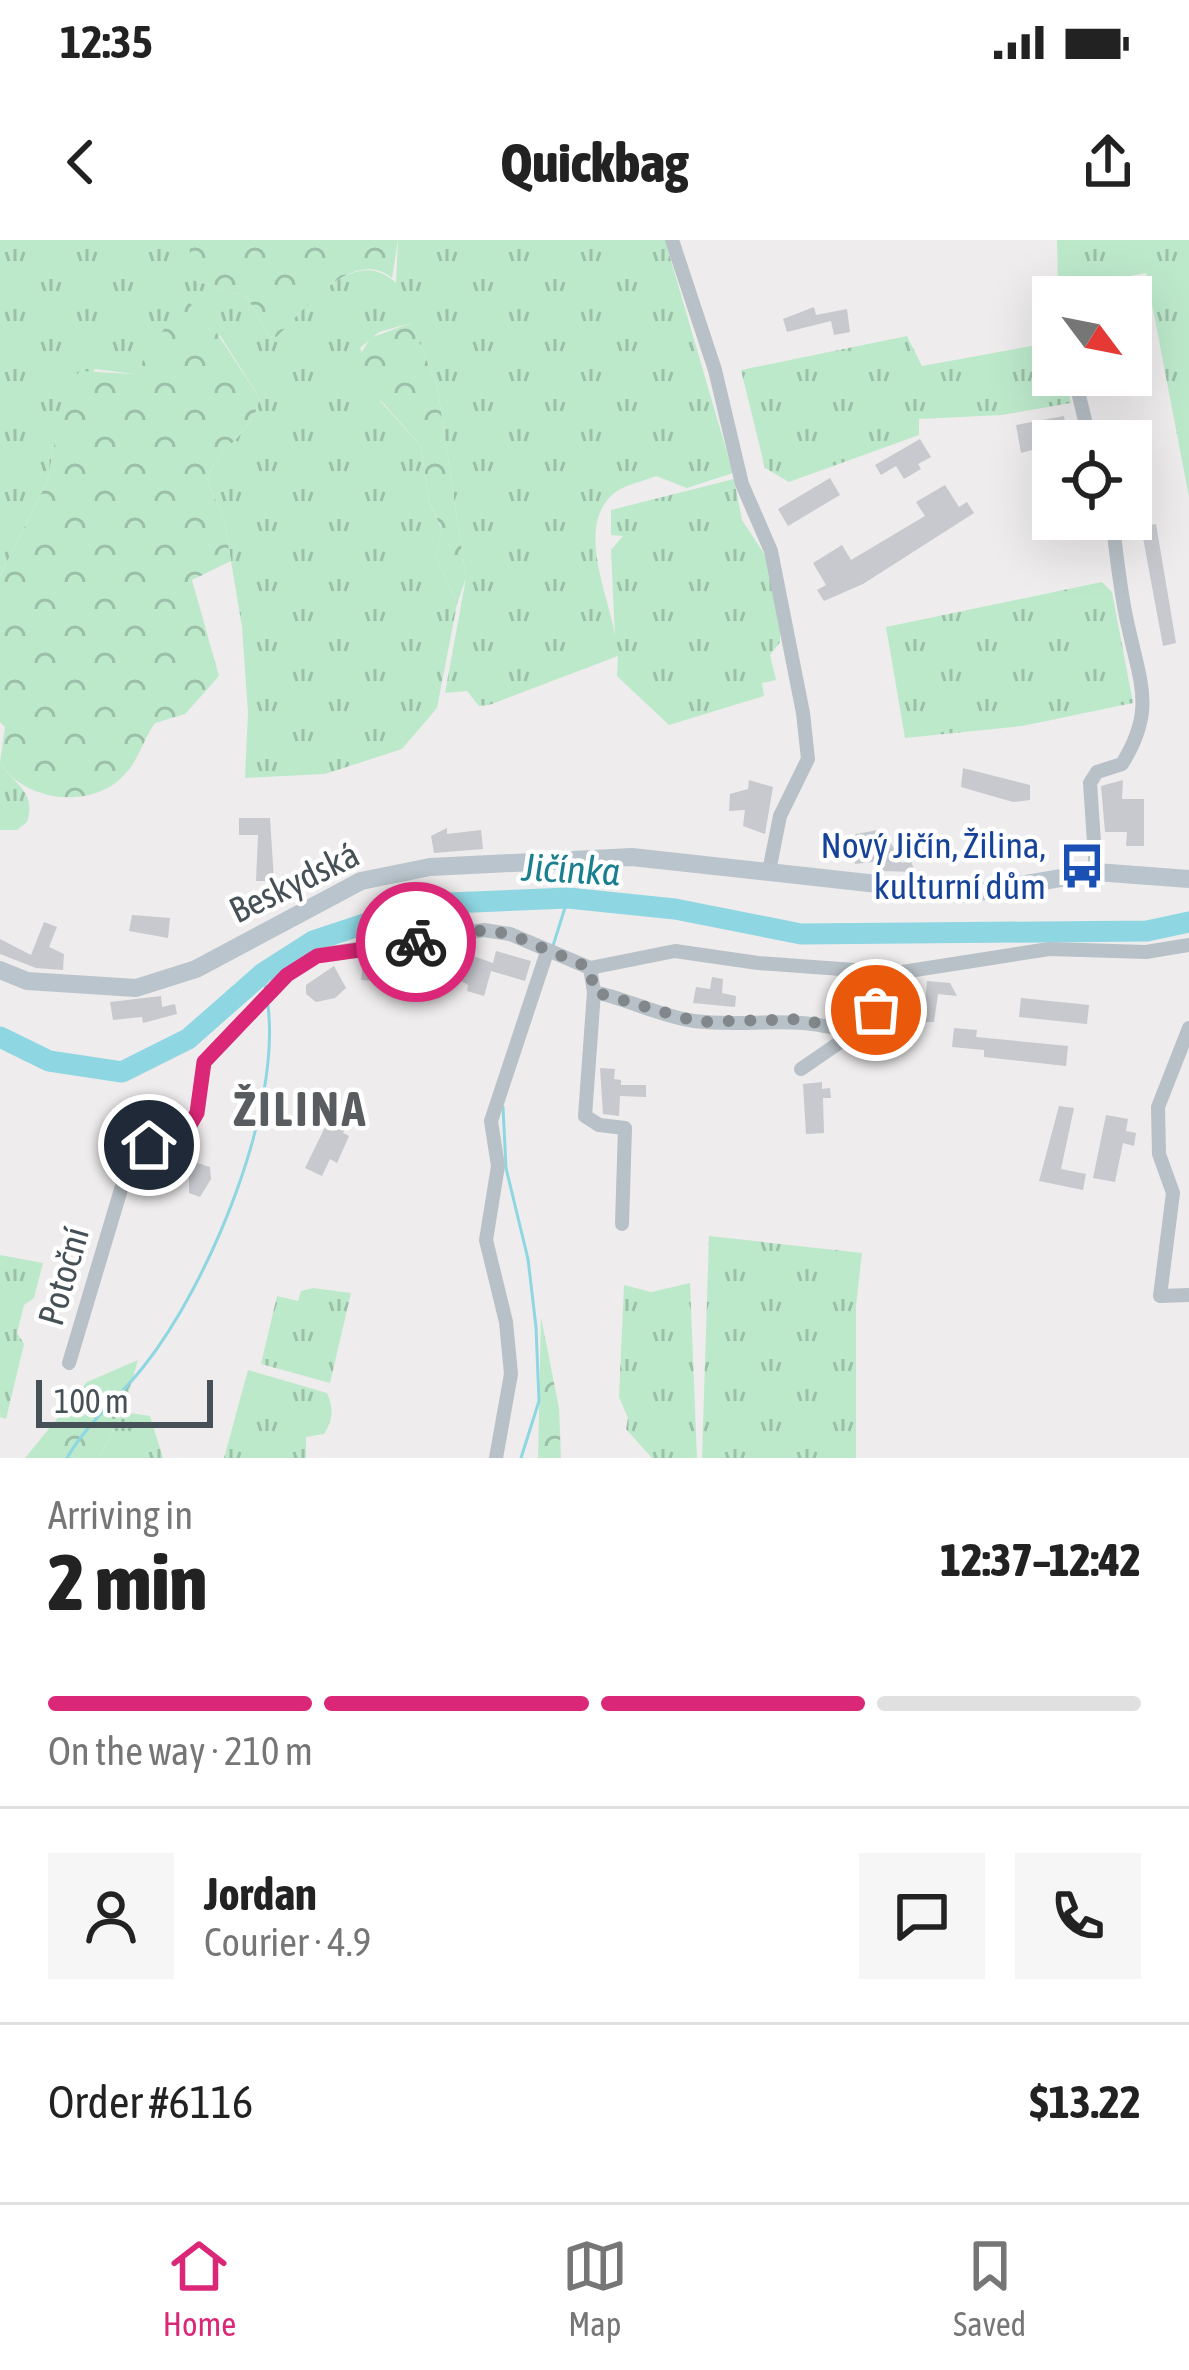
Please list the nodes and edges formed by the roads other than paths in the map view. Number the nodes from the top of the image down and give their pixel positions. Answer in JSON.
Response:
{"nodes":[{"id":1,"x":672,"y":240,"type":"edge"},
{"id":2,"x":1115,"y":540,"type":"edge"},
{"id":3,"x":769,"y":871,"type":"junction"},
{"id":4,"x":1096,"y":872,"type":"junction"},
{"id":5,"x":1189,"y":879,"type":"edge"},
{"id":6,"x":1189,"y":945,"type":"edge"},
{"id":7,"x":547,"y":952,"type":"junction"},
{"id":8,"x":590,"y":968,"type":"junction"},
{"id":9,"x":0,"y":970,"type":"edge"},
{"id":10,"x":908,"y":971,"type":"junction"},
{"id":11,"x":594,"y":992,"type":"junction"},
{"id":12,"x":1189,"y":1028,"type":"edge"},
{"id":13,"x":852,"y":1034,"type":"junction"},
{"id":14,"x":801,"y":1070,"type":"dead end"},
{"id":15,"x":622,"y":1224,"type":"dead end"},
{"id":16,"x":1189,"y":1295,"type":"edge"},
{"id":17,"x":69,"y":1363,"type":"dead end"},
{"id":18,"x":496,"y":1458,"type":"edge"}],
"edges":[{"from":1,"to":3,"type":"street"},
{"from":2,"to":4,"type":"street"},
{"from":3,"to":4,"type":"street","name":"Beskydská"},
{"from":3,"to":9,"type":"street","name":"Beskydská"},
{"from":4,"to":5,"type":"street","name":"Beskydská"},
{"from":6,"to":10,"type":"street"},
{"from":7,"to":8,"type":"street","name":"Potoční"},
{"from":7,"to":17,"type":"street","name":"Potoční"},
{"from":7,"to":18,"type":"street"},
{"from":8,"to":10,"type":"street"},
{"from":8,"to":11,"type":"street"},
{"from":10,"to":13,"type":"street"},
{"from":11,"to":13,"type":"street"},
{"from":11,"to":15,"type":"street"},
{"from":12,"to":16,"type":"street"},
{"from":13,"to":14,"type":"street"}]}
